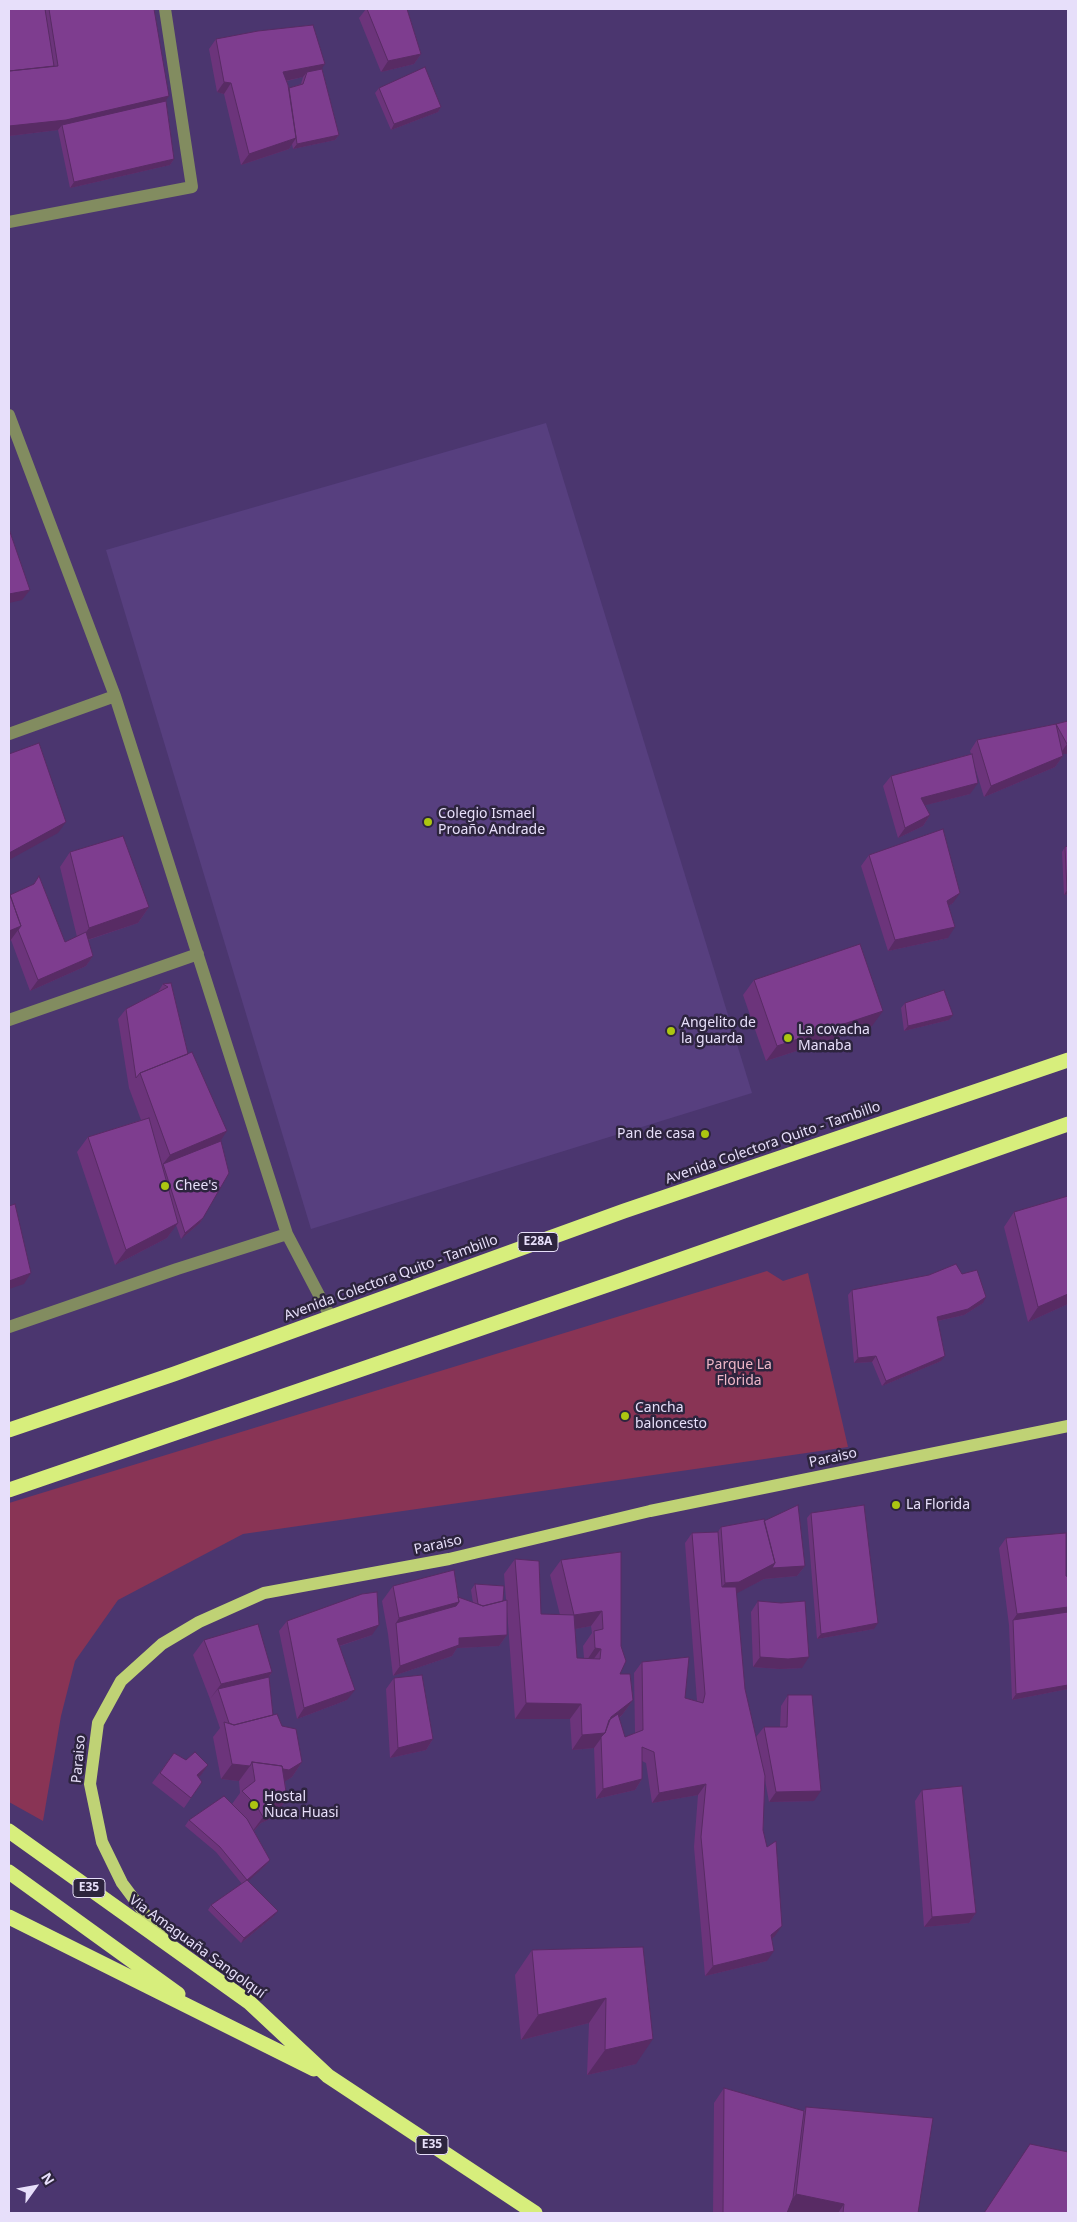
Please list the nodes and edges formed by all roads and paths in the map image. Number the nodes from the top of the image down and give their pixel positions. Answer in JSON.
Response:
{"nodes":[{"id":1,"x":165,"y":9,"type":"edge"},
{"id":2,"x":9,"y":222,"type":"edge"},
{"id":3,"x":9,"y":415,"type":"edge"},
{"id":4,"x":115,"y":696,"type":"junction"},
{"id":5,"x":9,"y":734,"type":"edge"},
{"id":6,"x":198,"y":954,"type":"junction"},
{"id":7,"x":9,"y":1020,"type":"edge"},
{"id":8,"x":1068,"y":1060,"type":"edge"},
{"id":9,"x":1068,"y":1124,"type":"edge"},
{"id":10,"x":287,"y":1234,"type":"junction"},
{"id":11,"x":330,"y":1316,"type":"junction"},
{"id":12,"x":9,"y":1327,"type":"edge"},
{"id":13,"x":1068,"y":1426,"type":"edge"},
{"id":14,"x":9,"y":1430,"type":"edge"},
{"id":15,"x":9,"y":1490,"type":"edge"},
{"id":16,"x":9,"y":1831,"type":"edge"},
{"id":17,"x":9,"y":1872,"type":"edge"},
{"id":18,"x":9,"y":1917,"type":"edge"},
{"id":19,"x":169,"y":1946,"type":"junction"},
{"id":20,"x":216,"y":2022,"type":"junction"},
{"id":21,"x":328,"y":2076,"type":"junction"},
{"id":22,"x":535,"y":2213,"type":"edge"}],
"edges":[{"from":1,"to":2,"type":"street"},
{"from":3,"to":4,"type":"street"},
{"from":4,"to":5,"type":"street"},
{"from":4,"to":6,"type":"street"},
{"from":6,"to":7,"type":"street"},
{"from":6,"to":10,"type":"street"},
{"from":8,"to":11,"type":"highway","name":"Avenida Colectora Quito - Tambillo","number":"E28A"},
{"from":9,"to":15,"type":"highway"},
{"from":10,"to":11,"type":"street"},
{"from":10,"to":12,"type":"street"},
{"from":11,"to":14,"type":"highway","name":"Avenida Colectora Quito - Tambillo","number":"E28A"},
{"from":13,"to":19,"type":"main road","name":"Paraiso"},
{"from":16,"to":19,"type":"highway","name":"Via Amaguaña Sangolquí","number":"E35"},
{"from":17,"to":20,"type":"highway"},
{"from":18,"to":20,"type":"highway"},
{"from":19,"to":21,"type":"highway","name":"Via Amaguaña Sangolquí","number":"E35"},
{"from":20,"to":21,"type":"highway"},
{"from":21,"to":22,"type":"highway","name":"Via Amaguaña Sangolquí","number":"E35"}]}
